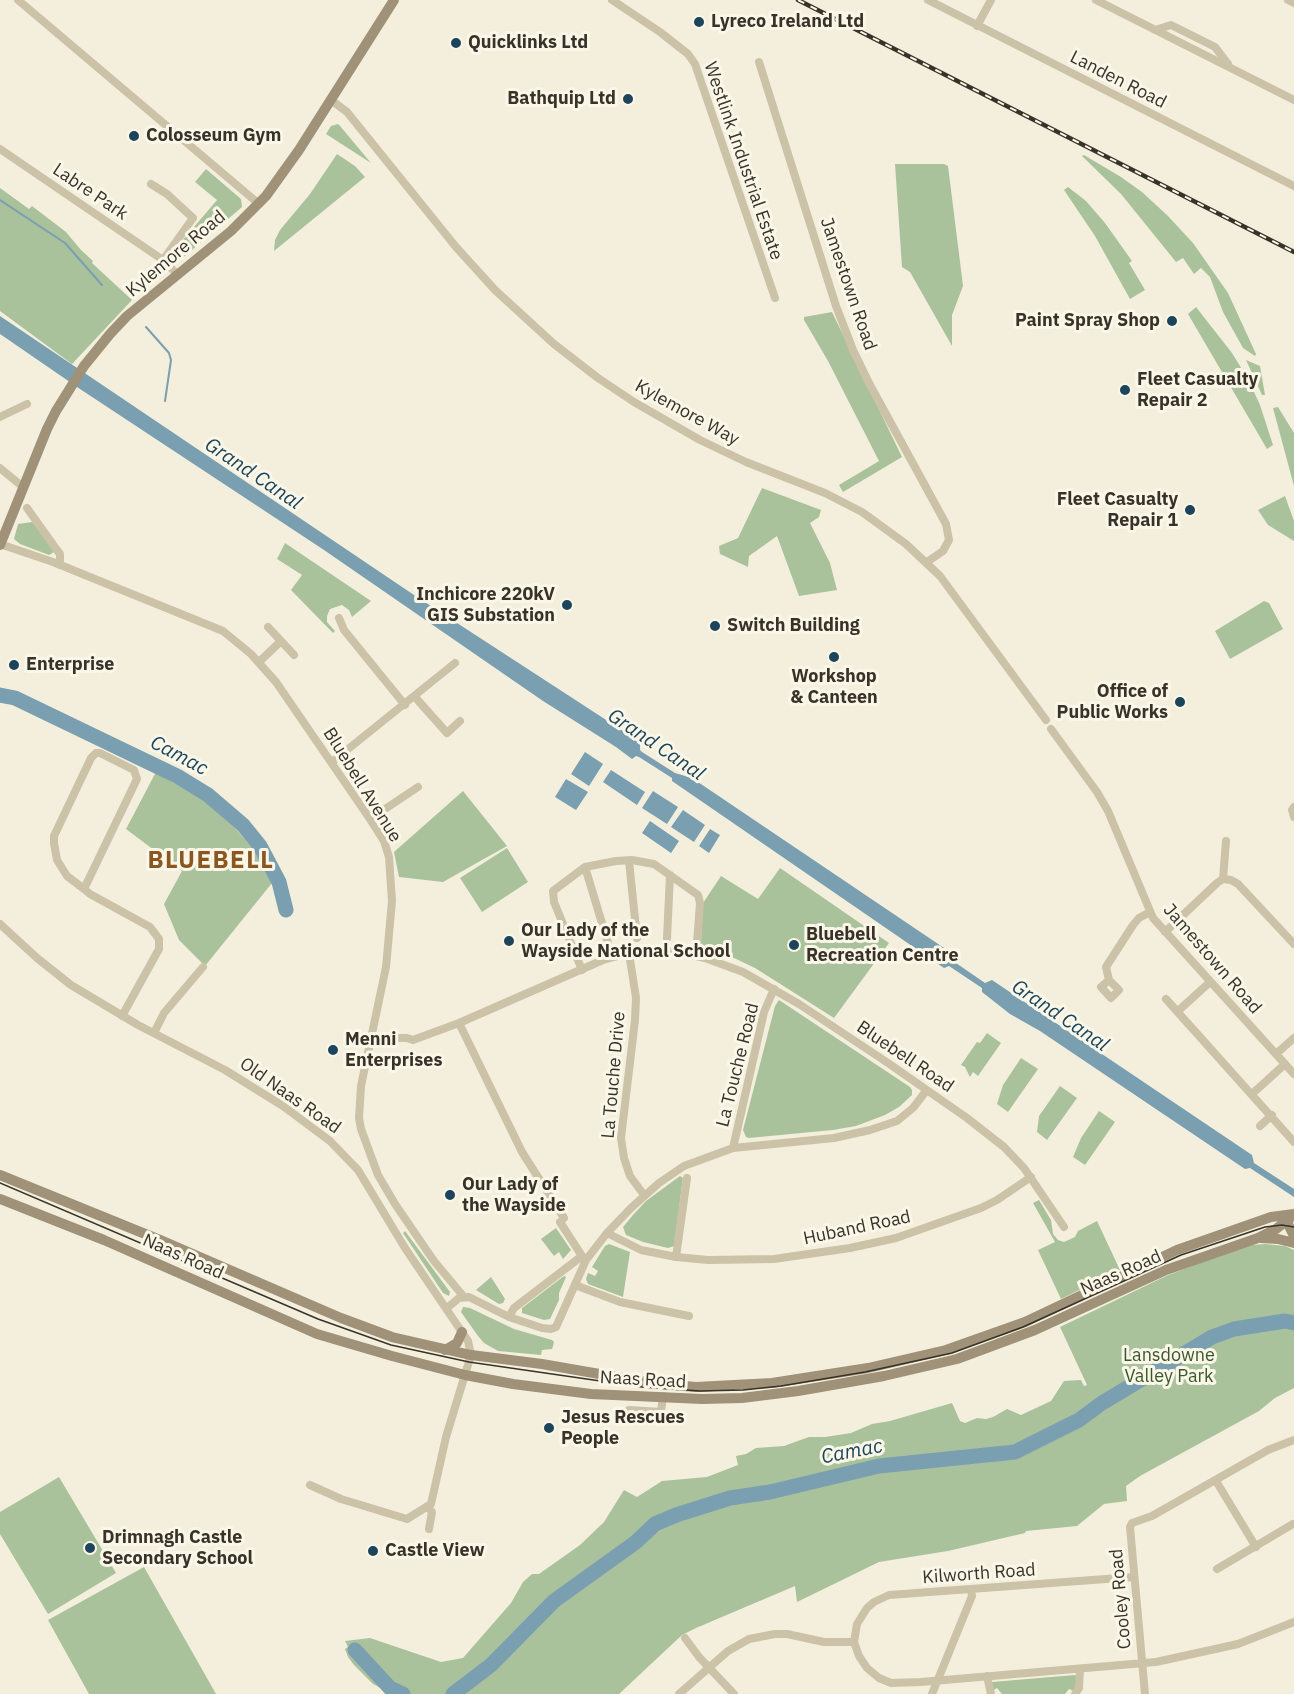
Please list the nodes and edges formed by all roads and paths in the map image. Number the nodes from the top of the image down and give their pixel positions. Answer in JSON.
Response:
{"nodes":[{"id":1,"x":18,"y":0,"type":"edge"},
{"id":2,"x":394,"y":0,"type":"edge"},
{"id":3,"x":612,"y":0,"type":"edge"},
{"id":4,"x":928,"y":0,"type":"edge"},
{"id":5,"x":991,"y":0,"type":"edge"},
{"id":6,"x":1096,"y":0,"type":"edge"},
{"id":7,"x":1288,"y":0,"type":"edge"},
{"id":8,"x":1294,"y":3,"type":"edge"},
{"id":9,"x":978,"y":26,"type":"junction"},
{"id":10,"x":759,"y":62,"type":"dead end"},
{"id":11,"x":331,"y":100,"type":"junction"},
{"id":12,"x":1294,"y":100,"type":"edge"},
{"id":13,"x":0,"y":149,"type":"edge"},
{"id":14,"x":151,"y":184,"type":"dead end"},
{"id":15,"x":1294,"y":186,"type":"edge"},
{"id":16,"x":259,"y":204,"type":"junction"},
{"id":17,"x":163,"y":260,"type":"junction"},
{"id":18,"x":177,"y":274,"type":"junction"},
{"id":19,"x":775,"y":298,"type":"dead end"},
{"id":20,"x":27,"y":404,"type":"dead end"},
{"id":21,"x":0,"y":417,"type":"edge"},
{"id":22,"x":0,"y":468,"type":"edge"},
{"id":23,"x":23,"y":487,"type":"junction"},
{"id":24,"x":27,"y":508,"type":"dead end"},
{"id":25,"x":0,"y":544,"type":"edge"},
{"id":26,"x":927,"y":562,"type":"junction"},
{"id":27,"x":60,"y":565,"type":"junction"},
{"id":28,"x":339,"y":618,"type":"dead end"},
{"id":29,"x":268,"y":627,"type":"dead end"},
{"id":30,"x":281,"y":641,"type":"junction"},
{"id":31,"x":294,"y":655,"type":"dead end"},
{"id":32,"x":259,"y":663,"type":"junction"},
{"id":33,"x":455,"y":663,"type":"dead end"},
{"id":34,"x":415,"y":697,"type":"junction"},
{"id":35,"x":405,"y":705,"type":"junction"},
{"id":36,"x":1046,"y":720,"type":"dead end"},
{"id":37,"x":460,"y":721,"type":"dead end"},
{"id":38,"x":1051,"y":729,"type":"dead end"},
{"id":39,"x":333,"y":762,"type":"junction"},
{"id":40,"x":417,"y":788,"type":"dead end"},
{"id":41,"x":370,"y":819,"type":"junction"},
{"id":42,"x":1226,"y":841,"type":"dead end"},
{"id":43,"x":629,"y":861,"type":"junction"},
{"id":44,"x":585,"y":867,"type":"junction"},
{"id":45,"x":670,"y":875,"type":"junction"},
{"id":46,"x":1223,"y":879,"type":"junction"},
{"id":47,"x":84,"y":890,"type":"junction"},
{"id":48,"x":1150,"y":912,"type":"junction"},
{"id":49,"x":0,"y":924,"type":"edge"},
{"id":50,"x":1165,"y":932,"type":"junction"},
{"id":51,"x":637,"y":938,"type":"dead end"},
{"id":52,"x":667,"y":938,"type":"dead end"},
{"id":53,"x":608,"y":943,"type":"dead end"},
{"id":54,"x":1294,"y":944,"type":"edge"},
{"id":55,"x":629,"y":953,"type":"junction"},
{"id":56,"x":696,"y":956,"type":"junction"},
{"id":57,"x":203,"y":967,"type":"dead end"},
{"id":58,"x":582,"y":970,"type":"junction"},
{"id":59,"x":1109,"y":980,"type":"dead end"},
{"id":60,"x":1210,"y":982,"type":"junction"},
{"id":61,"x":774,"y":989,"type":"junction"},
{"id":62,"x":1167,"y":999,"type":"dead end"},
{"id":63,"x":1178,"y":1011,"type":"junction"},
{"id":64,"x":122,"y":1016,"type":"junction"},
{"id":65,"x":459,"y":1023,"type":"junction"},
{"id":66,"x":154,"y":1033,"type":"junction"},
{"id":67,"x":370,"y":1038,"type":"junction"},
{"id":68,"x":1294,"y":1038,"type":"edge"},
{"id":69,"x":1276,"y":1054,"type":"junction"},
{"id":70,"x":1285,"y":1064,"type":"junction"},
{"id":71,"x":1294,"y":1074,"type":"edge"},
{"id":72,"x":926,"y":1091,"type":"junction"},
{"id":73,"x":1252,"y":1094,"type":"junction"},
{"id":74,"x":1272,"y":1115,"type":"junction"},
{"id":75,"x":1260,"y":1126,"type":"dead end"},
{"id":76,"x":1294,"y":1142,"type":"edge"},
{"id":77,"x":733,"y":1148,"type":"junction"},
{"id":78,"x":0,"y":1175,"type":"edge"},
{"id":79,"x":1031,"y":1177,"type":"junction"},
{"id":80,"x":687,"y":1178,"type":"dead end"},
{"id":81,"x":644,"y":1195,"type":"junction"},
{"id":82,"x":0,"y":1199,"type":"edge"},
{"id":83,"x":1292,"y":1218,"type":"edge"},
{"id":84,"x":406,"y":1222,"type":"junction"},
{"id":85,"x":1064,"y":1227,"type":"dead end"},
{"id":86,"x":394,"y":1229,"type":"junction"},
{"id":87,"x":606,"y":1233,"type":"junction"},
{"id":88,"x":1294,"y":1236,"type":"edge"},
{"id":89,"x":1258,"y":1238,"type":"junction"},
{"id":90,"x":1294,"y":1243,"type":"edge"},
{"id":91,"x":676,"y":1257,"type":"junction"},
{"id":92,"x":584,"y":1258,"type":"junction"},
{"id":93,"x":575,"y":1285,"type":"junction"},
{"id":94,"x":464,"y":1297,"type":"junction"},
{"id":95,"x":447,"y":1308,"type":"junction"},
{"id":96,"x":689,"y":1316,"type":"dead end"},
{"id":97,"x":509,"y":1317,"type":"junction"},
{"id":98,"x":551,"y":1329,"type":"joint"},
{"id":99,"x":462,"y":1332,"type":"junction"},
{"id":100,"x":445,"y":1350,"type":"junction"},
{"id":101,"x":471,"y":1355,"type":"junction"},
{"id":102,"x":465,"y":1375,"type":"junction"},
{"id":103,"x":663,"y":1396,"type":"junction"},
{"id":104,"x":629,"y":1410,"type":"dead end"},
{"id":105,"x":1294,"y":1440,"type":"edge"},
{"id":106,"x":1216,"y":1481,"type":"junction"},
{"id":107,"x":310,"y":1485,"type":"dead end"},
{"id":108,"x":428,"y":1507,"type":"junction"},
{"id":109,"x":1293,"y":1524,"type":"edge"},
{"id":110,"x":429,"y":1529,"type":"dead end"},
{"id":111,"x":1256,"y":1547,"type":"junction"},
{"id":112,"x":1217,"y":1569,"type":"dead end"},
{"id":113,"x":1133,"y":1577,"type":"junction"},
{"id":114,"x":971,"y":1590,"type":"junction"},
{"id":115,"x":1294,"y":1622,"type":"edge"},
{"id":116,"x":685,"y":1638,"type":"dead end"},
{"id":117,"x":854,"y":1642,"type":"junction"},
{"id":118,"x":1142,"y":1664,"type":"junction"},
{"id":119,"x":709,"y":1668,"type":"junction"},
{"id":120,"x":1080,"y":1669,"type":"junction"},
{"id":121,"x":987,"y":1676,"type":"junction"},
{"id":122,"x":938,"y":1681,"type":"junction"},
{"id":123,"x":679,"y":1694,"type":"edge"},
{"id":124,"x":734,"y":1694,"type":"edge"},
{"id":125,"x":932,"y":1694,"type":"edge"},
{"id":126,"x":991,"y":1694,"type":"edge"},
{"id":127,"x":1075,"y":1694,"type":"edge"},
{"id":128,"x":1144,"y":1694,"type":"edge"}],
"edges":[{"from":1,"to":16,"type":"street"},
{"from":2,"to":11,"type":"main road","name":"Kylemore Road"},
{"from":3,"to":19,"type":"street","name":"Westlink Industrial Estate"},
{"from":4,"to":9,"type":"street","name":"Landen Road"},
{"from":5,"to":9,"type":"street"},
{"from":6,"to":12,"type":"street"},
{"from":7,"to":8,"type":"street"},
{"from":9,"to":15,"type":"street","name":"Landen Road"},
{"from":10,"to":26,"type":"street","name":"Jamestown Road"},
{"from":11,"to":16,"type":"main road","name":"Kylemore Road"},
{"from":11,"to":26,"type":"street","name":"Kylemore Way"},
{"from":13,"to":17,"type":"street","name":"Labre Park"},
{"from":14,"to":17,"type":"street"},
{"from":16,"to":18,"type":"main road","name":"Kylemore Road"},
{"from":17,"to":18,"type":"street","name":"Labre Park"},
{"from":18,"to":23,"type":"main road","name":"Kylemore Road"},
{"from":20,"to":21,"type":"street"},
{"from":22,"to":23,"type":"street"},
{"from":23,"to":25,"type":"main road","name":"Kylemore Road"},
{"from":24,"to":27,"type":"street"},
{"from":25,"to":27,"type":"street","name":"Bluebell Avenue"},
{"from":26,"to":36,"type":"street","name":"Kylemore Way"},
{"from":27,"to":32,"type":"street","name":"Bluebell Avenue"},
{"from":28,"to":35,"type":"street"},
{"from":29,"to":30,"type":"street"},
{"from":30,"to":31,"type":"street"},
{"from":30,"to":32,"type":"street"},
{"from":32,"to":39,"type":"street","name":"Bluebell Avenue"},
{"from":33,"to":34,"type":"street"},
{"from":34,"to":35,"type":"street"},
{"from":34,"to":37,"type":"street"},
{"from":35,"to":39,"type":"street"},
{"from":38,"to":48,"type":"street","name":"Jamestown Road"},
{"from":39,"to":41,"type":"street","name":"Bluebell Avenue"},
{"from":40,"to":41,"type":"street"},
{"from":41,"to":67,"type":"street","name":"Bluebell Avenue"},
{"from":42,"to":46,"type":"street"},
{"from":43,"to":44,"type":"street"},
{"from":43,"to":45,"type":"street"},
{"from":43,"to":51,"type":"street"},
{"from":44,"to":53,"type":"street"},
{"from":44,"to":58,"type":"street"},
{"from":45,"to":52,"type":"street"},
{"from":45,"to":56,"type":"street"},
{"from":46,"to":50,"type":"street"},
{"from":46,"to":54,"type":"street"},
{"from":47,"to":47,"type":"street"},
{"from":47,"to":64,"type":"street"},
{"from":48,"to":50,"type":"street","name":"Jamestown Road"},
{"from":48,"to":59,"type":"street"},
{"from":49,"to":64,"type":"street","name":"Old Naas Road"},
{"from":50,"to":60,"type":"street","name":"Jamestown Road"},
{"from":55,"to":56,"type":"street","name":"Bluebell Road"},
{"from":55,"to":58,"type":"street","name":"Bluebell Road"},
{"from":55,"to":81,"type":"street","name":"La Touche Drive"},
{"from":56,"to":61,"type":"street","name":"Bluebell Road"},
{"from":57,"to":66,"type":"street"},
{"from":58,"to":65,"type":"street","name":"Bluebell Road"},
{"from":60,"to":63,"type":"street"},
{"from":60,"to":69,"type":"street","name":"Jamestown Road"},
{"from":61,"to":72,"type":"street","name":"Bluebell Road"},
{"from":61,"to":77,"type":"street","name":"La Touche Road"},
{"from":62,"to":63,"type":"street"},
{"from":63,"to":73,"type":"street"},
{"from":64,"to":66,"type":"street","name":"Old Naas Road"},
{"from":65,"to":67,"type":"street","name":"Bluebell Road"},
{"from":65,"to":92,"type":"street"},
{"from":66,"to":86,"type":"street","name":"Old Naas Road"},
{"from":67,"to":84,"type":"street","name":"Bluebell Avenue"},
{"from":68,"to":69,"type":"street"},
{"from":69,"to":70,"type":"street","name":"Jamestown Road"},
{"from":70,"to":71,"type":"street","name":"Jamestown Road"},
{"from":70,"to":73,"type":"street"},
{"from":72,"to":77,"type":"street","name":"La Touche Road"},
{"from":72,"to":79,"type":"street","name":"Bluebell Road"},
{"from":73,"to":74,"type":"street"},
{"from":74,"to":75,"type":"street"},
{"from":74,"to":76,"type":"street"},
{"from":77,"to":81,"type":"street","name":"La Touche Road"},
{"from":78,"to":100,"type":"main road","name":"Naas Road"},
{"from":79,"to":85,"type":"street","name":"Bluebell Road"},
{"from":79,"to":91,"type":"street","name":"Huband Road"},
{"from":80,"to":91,"type":"street"},
{"from":81,"to":87,"type":"street","name":"La Touche Road"},
{"from":82,"to":102,"type":"main road","name":"Naas Road"},
{"from":83,"to":88,"type":"main road"},
{"from":83,"to":89,"type":"main road","name":"Naas Road"},
{"from":83,"to":101,"type":"main road","name":"Naas Road"},
{"from":84,"to":86,"type":"street"},
{"from":84,"to":94,"type":"street","name":"Bluebell Avenue"},
{"from":86,"to":95,"type":"street","name":"Old Naas Road"},
{"from":87,"to":91,"type":"street","name":"Huband Road"},
{"from":87,"to":92,"type":"street","name":"La Touche Road"},
{"from":89,"to":90,"type":"main road"},
{"from":89,"to":103,"type":"main road","name":"Naas Road"},
{"from":92,"to":93,"type":"street","name":"La Touche Road"},
{"from":92,"to":97,"type":"street","name":"La Touche Road"},
{"from":93,"to":96,"type":"street"},
{"from":93,"to":98,"type":"street","name":"La Touche Road"},
{"from":94,"to":95,"type":"street"},
{"from":94,"to":97,"type":"street","name":"Bluebell Avenue"},
{"from":95,"to":99,"type":"street","name":"Old Naas Road"},
{"from":97,"to":98,"type":"street","name":"Bluebell Avenue"},
{"from":99,"to":100,"type":"main road"},
{"from":99,"to":101,"type":"street","name":"Old Naas Road"},
{"from":100,"to":101,"type":"main road","name":"Naas Road"},
{"from":101,"to":102,"type":"street"},
{"from":102,"to":103,"type":"main road","name":"Naas Road"},
{"from":102,"to":108,"type":"street"},
{"from":103,"to":104,"type":"street"},
{"from":105,"to":106,"type":"street","name":"Cooley Road"},
{"from":106,"to":111,"type":"street"},
{"from":106,"to":113,"type":"street","name":"Cooley Road"},
{"from":107,"to":108,"type":"street"},
{"from":108,"to":110,"type":"street"},
{"from":109,"to":111,"type":"street"},
{"from":111,"to":112,"type":"street"},
{"from":113,"to":114,"type":"street","name":"Kilworth Road"},
{"from":113,"to":118,"type":"street","name":"Cooley Road"},
{"from":114,"to":117,"type":"street","name":"Kilworth Road"},
{"from":114,"to":122,"type":"street"},
{"from":115,"to":118,"type":"street"},
{"from":116,"to":119,"type":"street"},
{"from":117,"to":119,"type":"street"},
{"from":117,"to":122,"type":"street"},
{"from":118,"to":120,"type":"street"},
{"from":118,"to":128,"type":"street","name":"Cooley Road"},
{"from":119,"to":123,"type":"street"},
{"from":119,"to":124,"type":"street"},
{"from":120,"to":121,"type":"street"},
{"from":120,"to":127,"type":"street"},
{"from":121,"to":122,"type":"street"},
{"from":121,"to":126,"type":"street"},
{"from":122,"to":125,"type":"street"}]}
